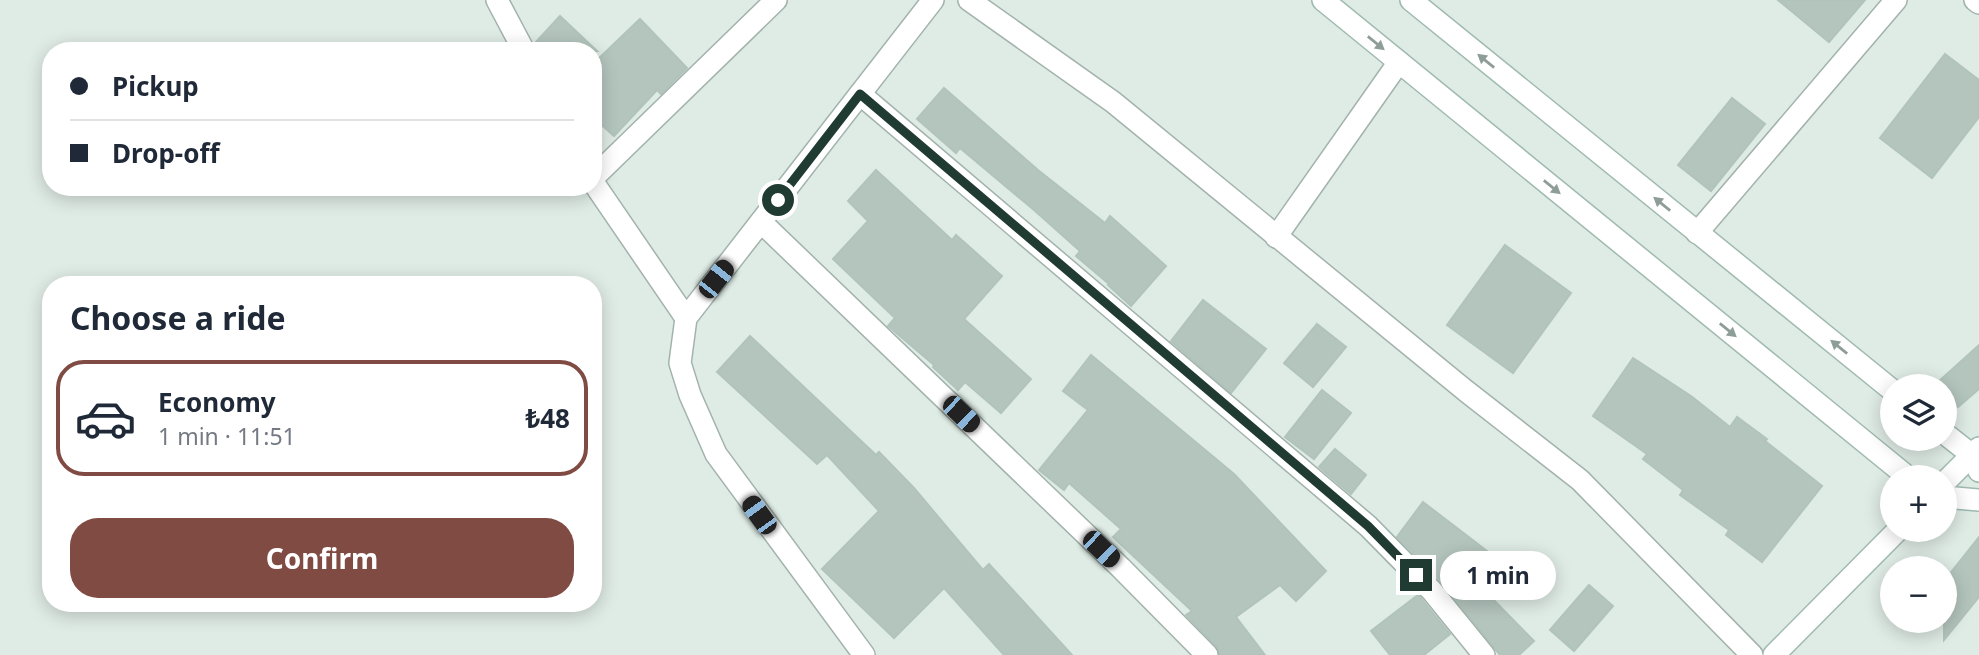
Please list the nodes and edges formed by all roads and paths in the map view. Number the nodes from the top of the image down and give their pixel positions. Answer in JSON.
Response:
{"nodes":[{"id":1,"x":497,"y":0,"type":"edge"},
{"id":2,"x":776,"y":0,"type":"edge"},
{"id":3,"x":933,"y":0,"type":"edge"},
{"id":4,"x":969,"y":0,"type":"edge"},
{"id":5,"x":1323,"y":0,"type":"edge"},
{"id":6,"x":1411,"y":0,"type":"edge"},
{"id":7,"x":1896,"y":0,"type":"edge"},
{"id":8,"x":519,"y":42,"type":"edge"},
{"id":9,"x":1399,"y":62,"type":"junction"},
{"id":10,"x":860,"y":94,"type":"junction"},
{"id":11,"x":602,"y":171,"type":"edge"},
{"id":12,"x":602,"y":193,"type":"edge"},
{"id":13,"x":761,"y":222,"type":"junction"},
{"id":14,"x":1697,"y":233,"type":"junction"},
{"id":15,"x":1276,"y":237,"type":"junction"},
{"id":16,"x":686,"y":318,"type":"junction"},
{"id":17,"x":1880,"y":380,"type":"edge"},
{"id":18,"x":1957,"y":443,"type":"edge"},
{"id":19,"x":1977,"y":458,"type":"edge"},
{"id":20,"x":1893,"y":465,"type":"edge"},
{"id":21,"x":1957,"y":473,"type":"edge"},
{"id":22,"x":1957,"y":498,"type":"edge"},
{"id":23,"x":1979,"y":500,"type":"edge"},
{"id":24,"x":1886,"y":542,"type":"edge"},
{"id":25,"x":864,"y":655,"type":"edge"},
{"id":26,"x":1207,"y":655,"type":"edge"},
{"id":27,"x":1484,"y":655,"type":"edge"},
{"id":28,"x":1752,"y":655,"type":"edge"},
{"id":29,"x":1774,"y":655,"type":"edge"}],
"edges":[{"from":1,"to":8,"type":"street"},
{"from":2,"to":11,"type":"street"},
{"from":3,"to":10,"type":"street"},
{"from":4,"to":15,"type":"street"},
{"from":5,"to":9,"type":"street","one_way":true},
{"from":14,"to":6,"type":"street","one_way":true},
{"from":7,"to":14,"type":"street"},
{"from":9,"to":15,"type":"street"},
{"from":9,"to":20,"type":"street","one_way":true},
{"from":10,"to":13,"type":"street"},
{"from":10,"to":27,"type":"street"},
{"from":12,"to":16,"type":"street"},
{"from":13,"to":16,"type":"street"},
{"from":13,"to":26,"type":"street"},
{"from":17,"to":14,"type":"street","one_way":true},
{"from":15,"to":28,"type":"street"},
{"from":16,"to":25,"type":"street"},
{"from":18,"to":19,"type":"street"},
{"from":19,"to":21,"type":"street"},
{"from":22,"to":23,"type":"street"},
{"from":24,"to":29,"type":"street"}]}
